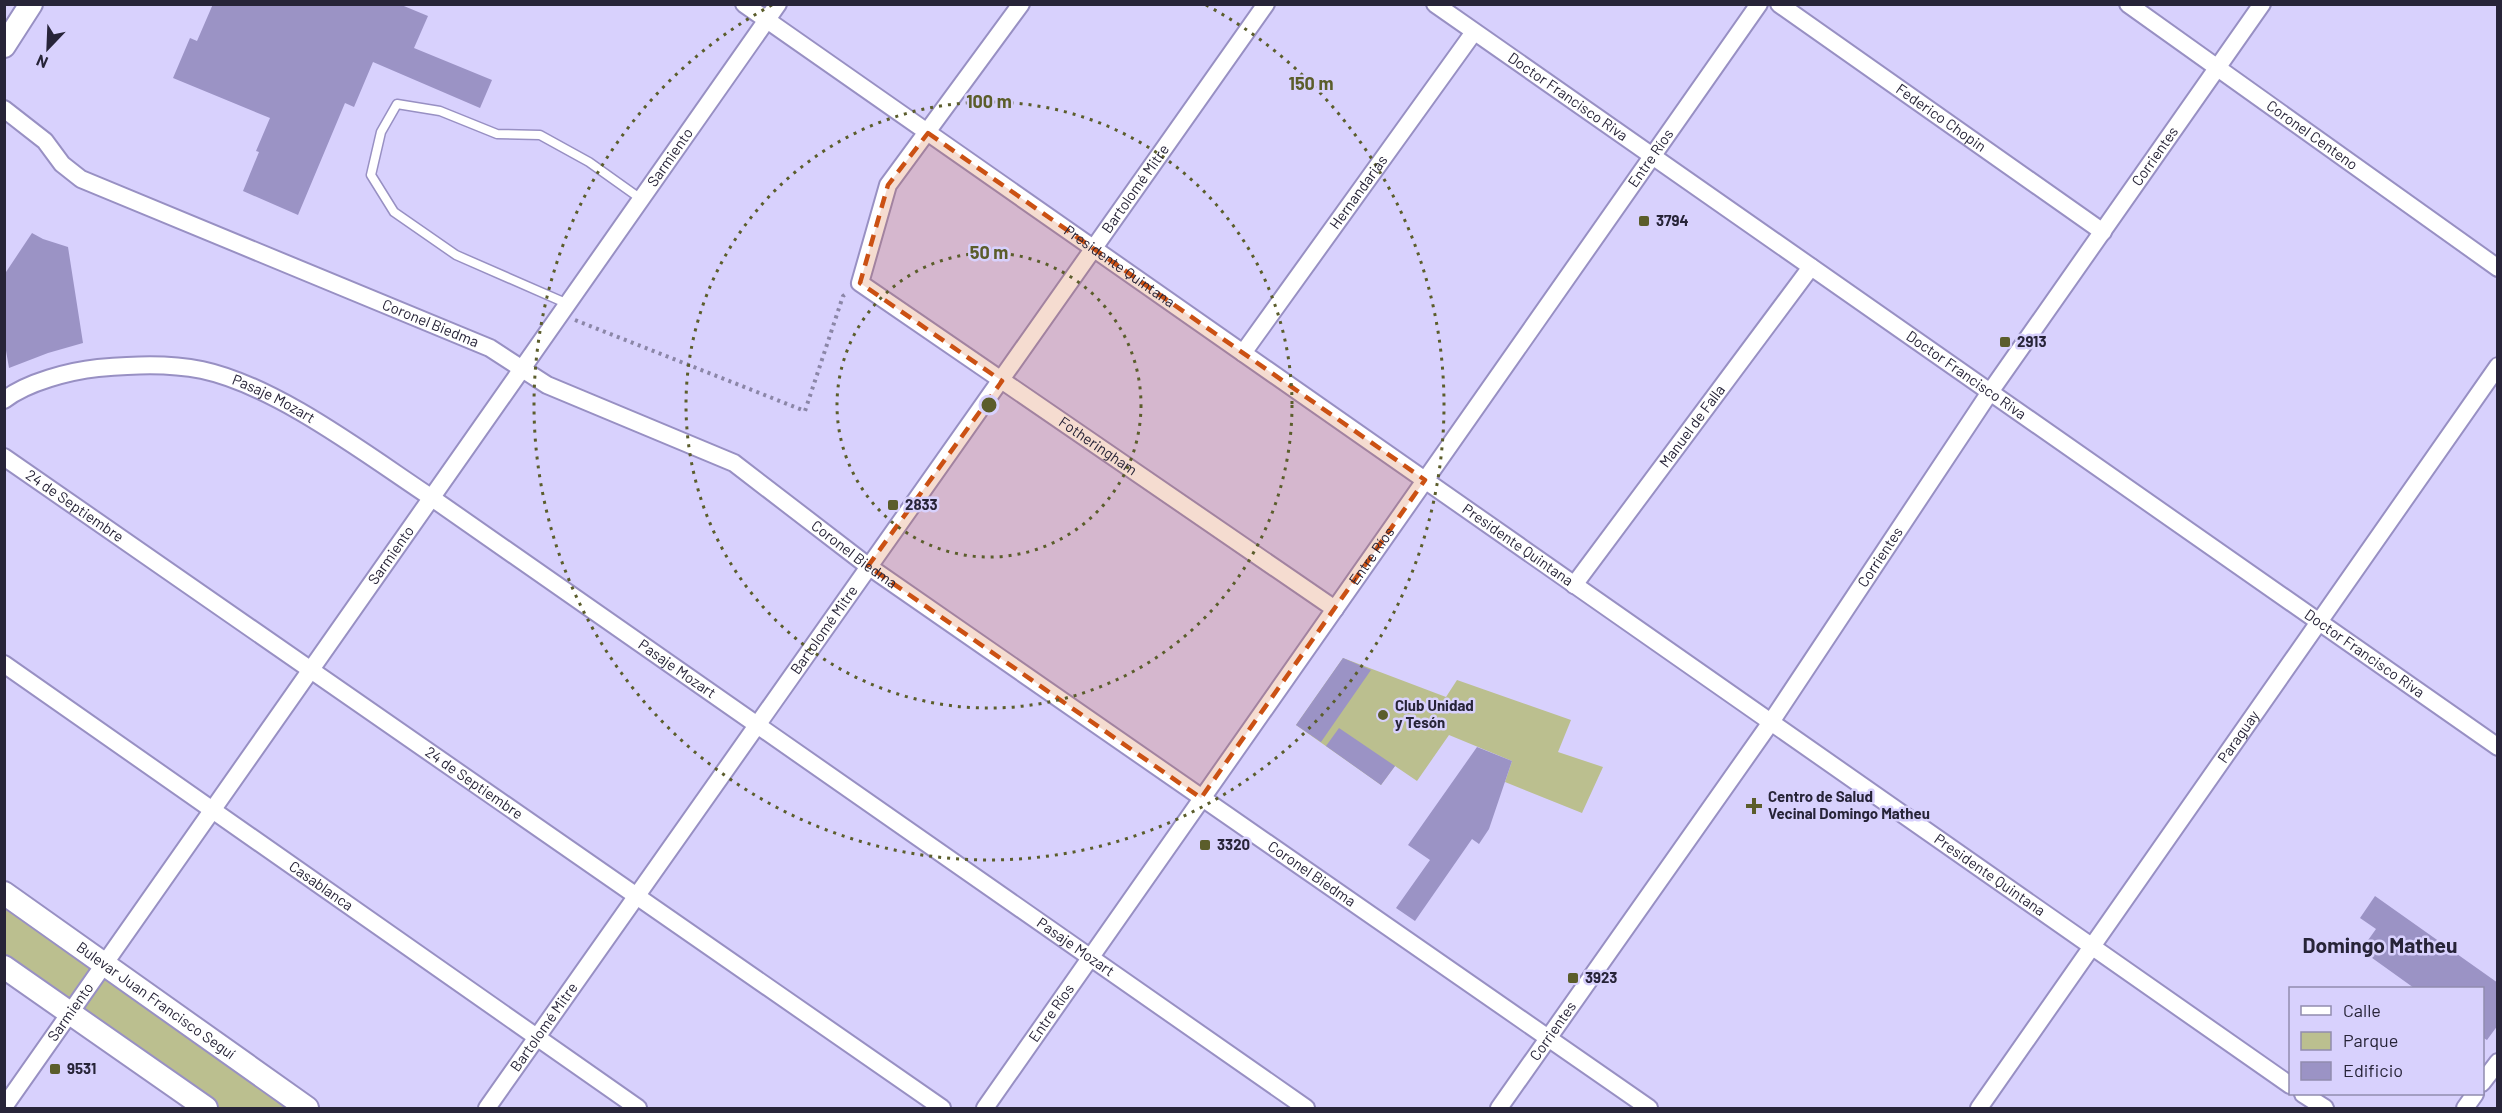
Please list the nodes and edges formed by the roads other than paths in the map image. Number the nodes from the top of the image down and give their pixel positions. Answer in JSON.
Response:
{"nodes":[{"id":1,"x":31,"y":4,"type":"edge"},
{"id":2,"x":744,"y":4,"type":"edge"},
{"id":3,"x":778,"y":4,"type":"edge"},
{"id":4,"x":1021,"y":4,"type":"edge"},
{"id":5,"x":1266,"y":4,"type":"edge"},
{"id":6,"x":1435,"y":4,"type":"edge"},
{"id":7,"x":1759,"y":4,"type":"edge"},
{"id":8,"x":1779,"y":4,"type":"edge"},
{"id":9,"x":2127,"y":4,"type":"edge"},
{"id":10,"x":2262,"y":4,"type":"edge"},
{"id":11,"x":767,"y":20,"type":"junction"},
{"id":12,"x":1474,"y":32,"type":"junction"},
{"id":13,"x":4,"y":46,"type":"edge"},
{"id":14,"x":2218,"y":69,"type":"junction"},
{"id":15,"x":4,"y":109,"type":"edge"},
{"id":16,"x":928,"y":133,"type":"junction"},
{"id":17,"x":1652,"y":156,"type":"junction"},
{"id":18,"x":641,"y":199,"type":"junction"},
{"id":19,"x":2103,"y":232,"type":"junction"},
{"id":20,"x":1094,"y":249,"type":"junction"},
{"id":21,"x":1811,"y":267,"type":"junction"},
{"id":22,"x":2498,"y":268,"type":"edge"},
{"id":23,"x":564,"y":309,"type":"junction"},
{"id":24,"x":1243,"y":353,"type":"junction"},
{"id":25,"x":2498,"y":366,"type":"edge"},
{"id":26,"x":523,"y":368,"type":"junction"},
{"id":27,"x":1002,"y":381,"type":"junction"},
{"id":28,"x":1990,"y":392,"type":"junction"},
{"id":29,"x":4,"y":400,"type":"edge"},
{"id":30,"x":4,"y":457,"type":"edge"},
{"id":31,"x":1425,"y":480,"type":"junction"},
{"id":32,"x":432,"y":498,"type":"junction"},
{"id":33,"x":868,"y":566,"type":"junction"},
{"id":34,"x":1574,"y":585,"type":"junction"},
{"id":35,"x":1335,"y":609,"type":"junction"},
{"id":36,"x":2320,"y":622,"type":"junction"},
{"id":37,"x":4,"y":664,"type":"edge"},
{"id":38,"x":311,"y":670,"type":"junction"},
{"id":39,"x":1771,"y":722,"type":"junction"},
{"id":40,"x":757,"y":725,"type":"junction"},
{"id":41,"x":2498,"y":747,"type":"edge"},
{"id":42,"x":1201,"y":798,"type":"junction"},
{"id":43,"x":213,"y":810,"type":"junction"},
{"id":44,"x":4,"y":893,"type":"edge"},
{"id":45,"x":636,"y":896,"type":"junction"},
{"id":46,"x":2093,"y":946,"type":"junction"},
{"id":47,"x":1090,"y":958,"type":"junction"},
{"id":48,"x":105,"y":964,"type":"junction"},
{"id":49,"x":4,"y":967,"type":"edge"},
{"id":50,"x":70,"y":1013,"type":"junction"},
{"id":51,"x":537,"y":1038,"type":"junction"},
{"id":52,"x":1548,"y":1039,"type":"junction"},
{"id":53,"x":2498,"y":1062,"type":"edge"},
{"id":54,"x":2484,"y":1080,"type":"edge"},
{"id":55,"x":2289,"y":1083,"type":"edge"},
{"id":56,"x":2305,"y":1095,"type":"edge"},
{"id":57,"x":2474,"y":1095,"type":"edge"},
{"id":58,"x":4,"y":1107,"type":"edge"},
{"id":59,"x":206,"y":1108,"type":"edge"},
{"id":60,"x":308,"y":1108,"type":"edge"},
{"id":61,"x":487,"y":1108,"type":"edge"},
{"id":62,"x":638,"y":1108,"type":"edge"},
{"id":63,"x":942,"y":1108,"type":"edge"},
{"id":64,"x":984,"y":1108,"type":"edge"},
{"id":65,"x":1306,"y":1108,"type":"edge"},
{"id":66,"x":1499,"y":1108,"type":"edge"},
{"id":67,"x":1649,"y":1108,"type":"edge"},
{"id":68,"x":1979,"y":1108,"type":"edge"},
{"id":69,"x":2325,"y":1108,"type":"edge"},
{"id":70,"x":2465,"y":1108,"type":"edge"}],
"edges":[{"from":1,"to":13,"type":"main road"},
{"from":2,"to":11,"type":"street","name":"Presidente Quintana"},
{"from":3,"to":11,"type":"street","name":"Sarmiento"},
{"from":4,"to":16,"type":"street"},
{"from":5,"to":20,"type":"street","name":"Bartolomé Mitre"},
{"from":6,"to":12,"type":"street","name":"Doctor Francisco Riva"},
{"from":7,"to":17,"type":"street","name":"Entre Ríos"},
{"from":8,"to":19,"type":"street","name":"Federico Chopin"},
{"from":9,"to":14,"type":"street","name":"Coronel Centeno"},
{"from":10,"to":14,"type":"street","name":"Corrientes"},
{"from":11,"to":16,"type":"street","name":"Presidente Quintana"},
{"from":11,"to":18,"type":"street","name":"Sarmiento"},
{"from":12,"to":17,"type":"street","name":"Doctor Francisco Riva"},
{"from":12,"to":24,"type":"street","name":"Hernandarias"},
{"from":14,"to":19,"type":"street","name":"Corrientes"},
{"from":14,"to":22,"type":"street","name":"Coronel Centeno"},
{"from":15,"to":26,"type":"street","name":"Coronel Biedma"},
{"from":16,"to":20,"type":"street","name":"Presidente Quintana"},
{"from":16,"to":27,"type":"street","name":"Fotheringham"},
{"from":17,"to":21,"type":"street","name":"Doctor Francisco Riva"},
{"from":17,"to":31,"type":"street","name":"Entre Ríos"},
{"from":18,"to":23,"type":"street","name":"Sarmiento"},
{"from":18,"to":23,"type":"lane"},
{"from":19,"to":28,"type":"street","name":"Corrientes"},
{"from":20,"to":24,"type":"street","name":"Presidente Quintana"},
{"from":20,"to":27,"type":"street","name":"Bartolomé Mitre"},
{"from":21,"to":28,"type":"street","name":"Doctor Francisco Riva"},
{"from":21,"to":34,"type":"street","name":"Manuel de Falla"},
{"from":23,"to":26,"type":"street","name":"Sarmiento"},
{"from":24,"to":31,"type":"street","name":"Presidente Quintana"},
{"from":25,"to":36,"type":"street","name":"Paraguay"},
{"from":26,"to":32,"type":"street","name":"Sarmiento"},
{"from":26,"to":33,"type":"street","name":"Coronel Biedma"},
{"from":27,"to":33,"type":"street","name":"Bartolomé Mitre"},
{"from":27,"to":35,"type":"street","name":"Fotheringham"},
{"from":28,"to":36,"type":"street","name":"Doctor Francisco Riva"},
{"from":28,"to":39,"type":"street","name":"Corrientes"},
{"from":29,"to":32,"type":"street","name":"Pasaje Mozart"},
{"from":30,"to":38,"type":"street","name":"24 de Septiembre"},
{"from":31,"to":34,"type":"street","name":"Presidente Quintana"},
{"from":31,"to":35,"type":"street","name":"Entre Ríos"},
{"from":32,"to":38,"type":"street","name":"Sarmiento"},
{"from":32,"to":40,"type":"street","name":"Pasaje Mozart"},
{"from":33,"to":40,"type":"street","name":"Bartolomé Mitre"},
{"from":33,"to":42,"type":"street","name":"Coronel Biedma"},
{"from":34,"to":39,"type":"street","name":"Presidente Quintana"},
{"from":35,"to":42,"type":"street","name":"Entre Ríos"},
{"from":36,"to":41,"type":"street","name":"Doctor Francisco Riva"},
{"from":36,"to":46,"type":"street","name":"Paraguay"},
{"from":37,"to":43,"type":"street","name":"Casablanca"},
{"from":38,"to":43,"type":"street","name":"Sarmiento"},
{"from":38,"to":45,"type":"street","name":"24 de Septiembre"},
{"from":39,"to":46,"type":"street","name":"Presidente Quintana"},
{"from":39,"to":52,"type":"street","name":"Corrientes"},
{"from":40,"to":45,"type":"street","name":"Bartolomé Mitre"},
{"from":40,"to":47,"type":"street","name":"Pasaje Mozart"},
{"from":42,"to":47,"type":"street","name":"Entre Ríos"},
{"from":42,"to":52,"type":"street","name":"Coronel Biedma"},
{"from":43,"to":48,"type":"street","name":"Sarmiento"},
{"from":43,"to":51,"type":"street","name":"Casablanca"},
{"from":44,"to":48,"type":"main road","name":"Bulevar Juan Francisco Seguí"},
{"from":45,"to":51,"type":"street","name":"Bartolomé Mitre"},
{"from":45,"to":63,"type":"street","name":"24 de Septiembre"},
{"from":46,"to":55,"type":"street","name":"Presidente Quintana"},
{"from":46,"to":68,"type":"street","name":"Paraguay"},
{"from":47,"to":64,"type":"street","name":"Entre Ríos"},
{"from":47,"to":65,"type":"street","name":"Pasaje Mozart"},
{"from":48,"to":50,"type":"street","name":"Sarmiento"},
{"from":48,"to":60,"type":"main road","name":"Bulevar Juan Francisco Seguí"},
{"from":49,"to":50,"type":"main road"},
{"from":50,"to":58,"type":"street","name":"Sarmiento"},
{"from":50,"to":59,"type":"main road"},
{"from":51,"to":61,"type":"street","name":"Bartolomé Mitre"},
{"from":51,"to":62,"type":"street","name":"Casablanca"},
{"from":52,"to":66,"type":"street","name":"Corrientes"},
{"from":52,"to":67,"type":"street","name":"Coronel Biedma"},
{"from":53,"to":54,"type":"street"},
{"from":56,"to":69,"type":"street"},
{"from":57,"to":70,"type":"street"}]}
